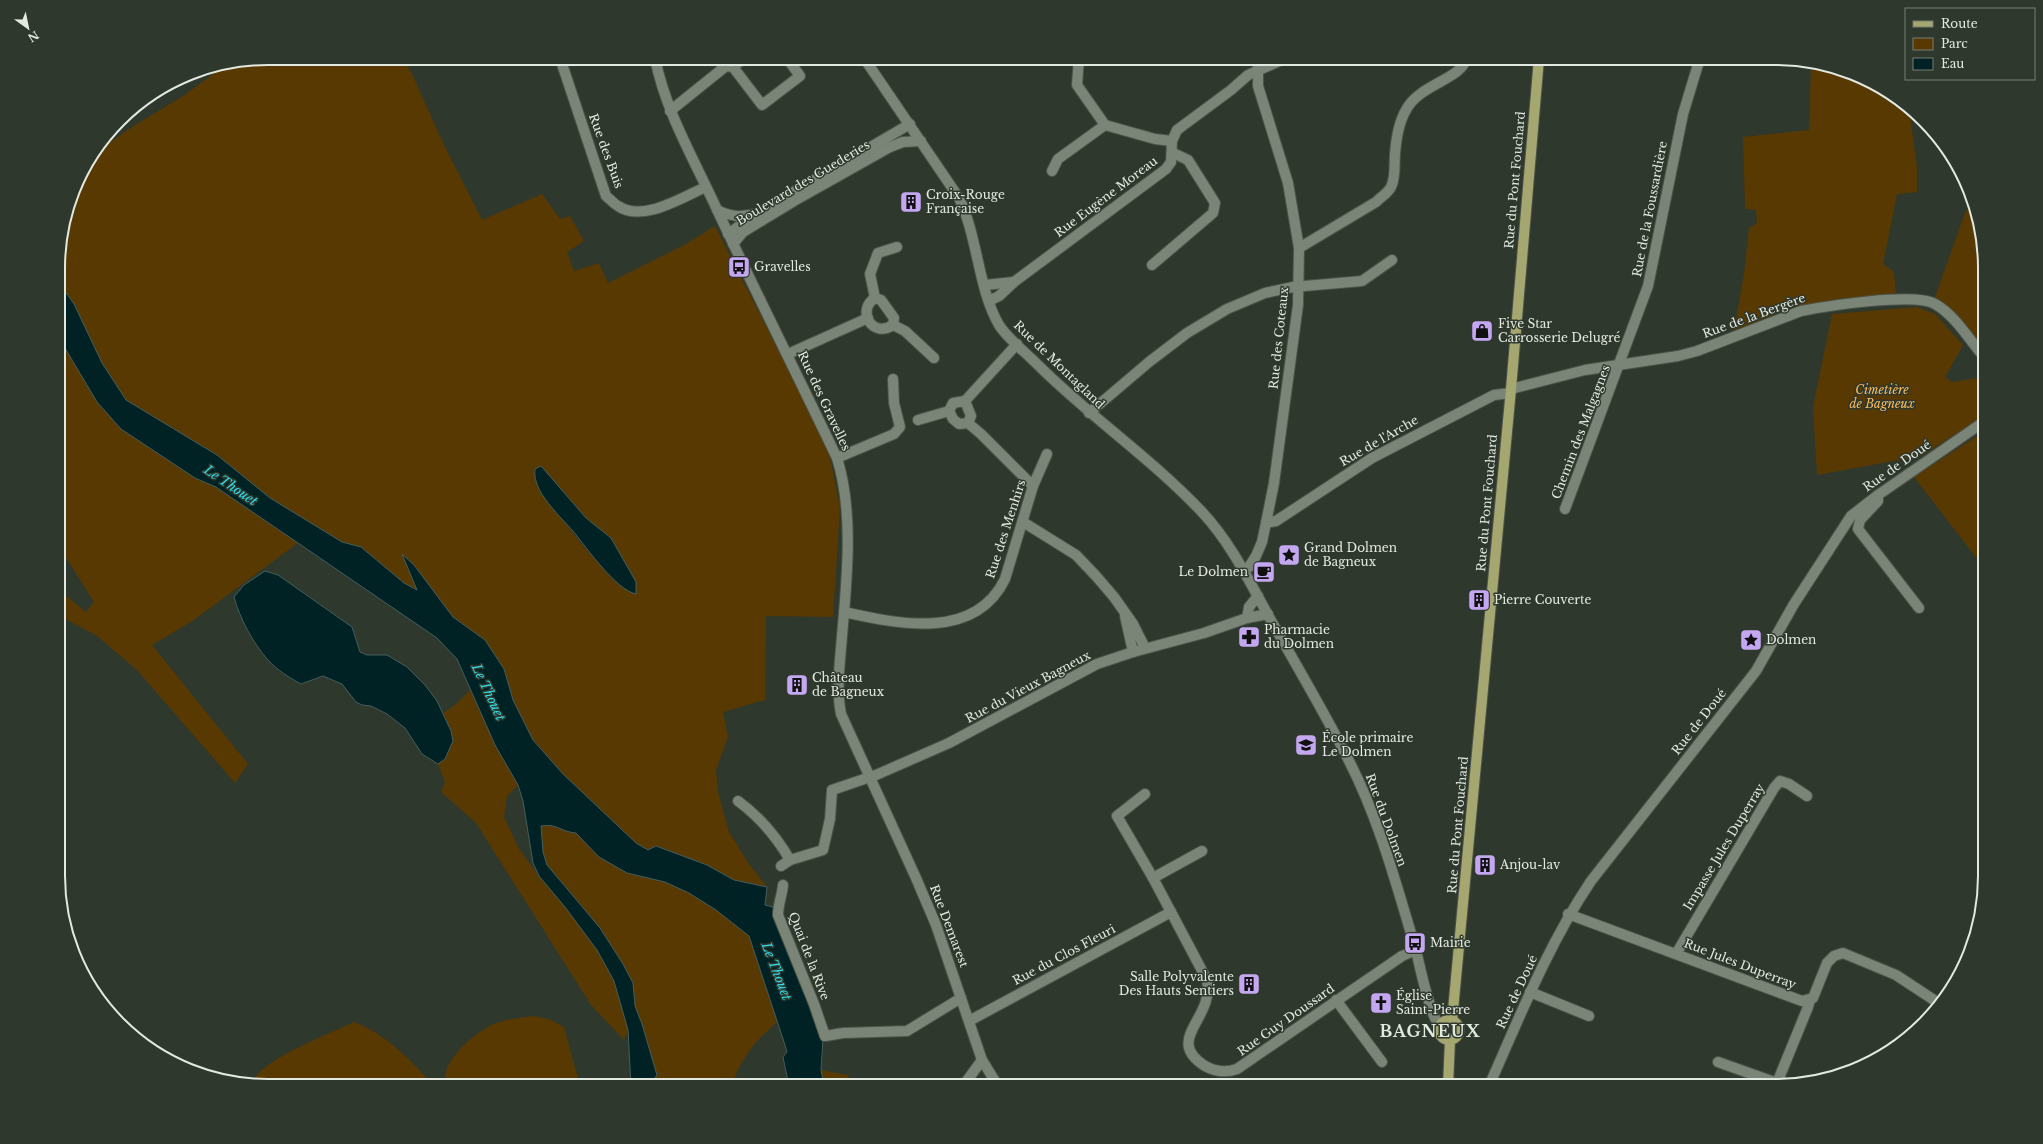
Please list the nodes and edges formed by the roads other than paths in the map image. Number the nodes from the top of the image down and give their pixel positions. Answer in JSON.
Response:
{"nodes":[{"id":1,"x":562,"y":65,"type":"edge"},
{"id":2,"x":656,"y":65,"type":"edge"},
{"id":3,"x":735,"y":65,"type":"edge"},
{"id":4,"x":792,"y":65,"type":"edge"},
{"id":5,"x":869,"y":65,"type":"edge"},
{"id":6,"x":1078,"y":65,"type":"edge"},
{"id":7,"x":1258,"y":65,"type":"edge"},
{"id":8,"x":1271,"y":65,"type":"edge"},
{"id":9,"x":1465,"y":65,"type":"edge"},
{"id":10,"x":1538,"y":65,"type":"edge"},
{"id":11,"x":1698,"y":65,"type":"edge"},
{"id":12,"x":733,"y":67,"type":"junction"},
{"id":13,"x":1258,"y":71,"type":"junction"},
{"id":14,"x":1258,"y":86,"type":"junction"},
{"id":15,"x":1231,"y":90,"type":"junction"},
{"id":16,"x":670,"y":111,"type":"junction"},
{"id":17,"x":1105,"y":125,"type":"junction"},
{"id":18,"x":912,"y":127,"type":"junction"},
{"id":19,"x":921,"y":141,"type":"junction"},
{"id":20,"x":1172,"y":141,"type":"junction"},
{"id":21,"x":890,"y":147,"type":"junction"},
{"id":22,"x":1173,"y":153,"type":"junction"},
{"id":23,"x":1052,"y":170,"type":"dead end"},
{"id":24,"x":706,"y":187,"type":"junction"},
{"id":25,"x":717,"y":210,"type":"junction"},
{"id":26,"x":758,"y":213,"type":"junction"},
{"id":27,"x":728,"y":234,"type":"junction"},
{"id":28,"x":733,"y":244,"type":"junction"},
{"id":29,"x":897,"y":247,"type":"dead end"},
{"id":30,"x":1299,"y":248,"type":"junction"},
{"id":31,"x":1392,"y":260,"type":"dead end"},
{"id":32,"x":1152,"y":265,"type":"dead end"},
{"id":33,"x":1014,"y":282,"type":"junction"},
{"id":34,"x":985,"y":285,"type":"junction"},
{"id":35,"x":1298,"y":286,"type":"junction"},
{"id":36,"x":875,"y":298,"type":"junction"},
{"id":37,"x":989,"y":301,"type":"junction"},
{"id":38,"x":868,"y":318,"type":"junction"},
{"id":39,"x":893,"y":325,"type":"junction"},
{"id":40,"x":1017,"y":344,"type":"junction"},
{"id":41,"x":1978,"y":351,"type":"edge"},
{"id":42,"x":788,"y":354,"type":"junction"},
{"id":43,"x":934,"y":358,"type":"dead end"},
{"id":44,"x":1620,"y":363,"type":"junction"},
{"id":45,"x":893,"y":379,"type":"dead end"},
{"id":46,"x":1510,"y":391,"type":"junction"},
{"id":47,"x":965,"y":401,"type":"junction"},
{"id":48,"x":949,"y":411,"type":"junction"},
{"id":49,"x":1089,"y":412,"type":"junction"},
{"id":50,"x":918,"y":420,"type":"dead end"},
{"id":51,"x":968,"y":423,"type":"junction"},
{"id":52,"x":1978,"y":425,"type":"edge"},
{"id":53,"x":1047,"y":454,"type":"dead end"},
{"id":54,"x":837,"y":458,"type":"junction"},
{"id":55,"x":1032,"y":486,"type":"junction"},
{"id":56,"x":1878,"y":495,"type":"junction"},
{"id":57,"x":1565,"y":509,"type":"dead end"},
{"id":58,"x":1023,"y":522,"type":"junction"},
{"id":59,"x":1266,"y":523,"type":"junction"},
{"id":60,"x":1244,"y":570,"type":"junction"},
{"id":61,"x":1258,"y":596,"type":"junction"},
{"id":62,"x":1919,"y":608,"type":"dead end"},
{"id":63,"x":844,"y":612,"type":"junction"},
{"id":64,"x":1268,"y":614,"type":"junction"},
{"id":65,"x":1125,"y":615,"type":"junction"},
{"id":66,"x":1247,"y":618,"type":"junction"},
{"id":67,"x":1145,"y":648,"type":"junction"},
{"id":68,"x":1133,"y":652,"type":"junction"},
{"id":69,"x":871,"y":776,"type":"junction"},
{"id":70,"x":1145,"y":794,"type":"dead end"},
{"id":71,"x":1807,"y":796,"type":"dead end"},
{"id":72,"x":738,"y":801,"type":"dead end"},
{"id":73,"x":1202,"y":851,"type":"dead end"},
{"id":74,"x":790,"y":860,"type":"junction"},
{"id":75,"x":781,"y":866,"type":"dead end"},
{"id":76,"x":1153,"y":878,"type":"junction"},
{"id":77,"x":783,"y":885,"type":"dead end"},
{"id":78,"x":1171,"y":912,"type":"junction"},
{"id":79,"x":1568,"y":914,"type":"junction"},
{"id":80,"x":1416,"y":950,"type":"junction"},
{"id":81,"x":1676,"y":954,"type":"junction"},
{"id":82,"x":1530,"y":992,"type":"junction"},
{"id":83,"x":961,"y":998,"type":"junction"},
{"id":84,"x":1336,"y":1000,"type":"junction"},
{"id":85,"x":1810,"y":1000,"type":"junction"},
{"id":86,"x":1935,"y":1001,"type":"edge"},
{"id":87,"x":1589,"y":1016,"type":"dead end"},
{"id":88,"x":969,"y":1021,"type":"junction"},
{"id":89,"x":1452,"y":1021,"type":"junction"},
{"id":90,"x":1440,"y":1026,"type":"junction"},
{"id":91,"x":1450,"y":1040,"type":"junction"},
{"id":92,"x":982,"y":1060,"type":"junction"},
{"id":93,"x":1382,"y":1062,"type":"dead end"},
{"id":94,"x":1718,"y":1062,"type":"dead end"},
{"id":95,"x":968,"y":1079,"type":"edge"},
{"id":96,"x":994,"y":1079,"type":"edge"},
{"id":97,"x":1448,"y":1079,"type":"edge"},
{"id":98,"x":1492,"y":1079,"type":"edge"},
{"id":99,"x":1764,"y":1079,"type":"edge"},
{"id":100,"x":1779,"y":1079,"type":"edge"}],
"edges":[{"from":1,"to":24,"type":"street","name":"Rue des Buis"},
{"from":2,"to":16,"type":"street","name":"Rue des Gravelles"},
{"from":3,"to":12,"type":"street"},
{"from":4,"to":12,"type":"street"},
{"from":5,"to":18,"type":"street","name":"Rue de Montagland"},
{"from":6,"to":17,"type":"street"},
{"from":7,"to":13,"type":"street","name":"Rue des Coteaux"},
{"from":8,"to":13,"type":"street"},
{"from":9,"to":30,"type":"street"},
{"from":10,"to":46,"type":"main road","name":"Rue du Pont Fouchard"},
{"from":11,"to":44,"type":"street","name":"Rue de la Foussardière"},
{"from":12,"to":16,"type":"street"},
{"from":13,"to":14,"type":"street","name":"Rue des Coteaux"},
{"from":13,"to":15,"type":"street"},
{"from":14,"to":15,"type":"street"},
{"from":14,"to":30,"type":"street","name":"Rue des Coteaux"},
{"from":15,"to":20,"type":"street"},
{"from":16,"to":24,"type":"street","name":"Rue des Gravelles"},
{"from":17,"to":20,"type":"street"},
{"from":17,"to":23,"type":"street"},
{"from":18,"to":19,"type":"street","name":"Rue de Montagland"},
{"from":18,"to":21,"type":"street","name":"Boulevard des Guederies"},
{"from":18,"to":26,"type":"street","name":"Boulevard des Guederies"},
{"from":19,"to":21,"type":"street","name":"Boulevard des Guederies"},
{"from":19,"to":34,"type":"street","name":"Rue de Montagland"},
{"from":20,"to":22,"type":"street","name":"Rue Eugène Moreau"},
{"from":21,"to":28,"type":"street","name":"Boulevard des Guederies"},
{"from":22,"to":32,"type":"street"},
{"from":22,"to":33,"type":"street","name":"Rue Eugène Moreau"},
{"from":24,"to":25,"type":"street","name":"Rue des Gravelles"},
{"from":25,"to":26,"type":"street","name":"Boulevard des Guederies"},
{"from":25,"to":27,"type":"street","name":"Rue des Gravelles"},
{"from":26,"to":27,"type":"street","name":"Boulevard des Guederies"},
{"from":27,"to":28,"type":"street","name":"Rue des Gravelles"},
{"from":28,"to":42,"type":"street","name":"Rue des Gravelles"},
{"from":29,"to":36,"type":"street"},
{"from":30,"to":35,"type":"street","name":"Rue des Coteaux"},
{"from":31,"to":35,"type":"street"},
{"from":33,"to":34,"type":"street"},
{"from":33,"to":37,"type":"street","name":"Rue Eugène Moreau"},
{"from":34,"to":37,"type":"street","name":"Rue de Montagland"},
{"from":35,"to":49,"type":"street"},
{"from":35,"to":59,"type":"street","name":"Rue des Coteaux"},
{"from":36,"to":38,"type":"street"},
{"from":36,"to":39,"type":"street"},
{"from":37,"to":40,"type":"street","name":"Rue de Montagland"},
{"from":38,"to":39,"type":"street"},
{"from":38,"to":42,"type":"street"},
{"from":39,"to":43,"type":"street"},
{"from":40,"to":47,"type":"street"},
{"from":40,"to":49,"type":"street","name":"Rue de Montagland"},
{"from":41,"to":44,"type":"street","name":"Rue de la Bergère"},
{"from":42,"to":54,"type":"street","name":"Rue des Gravelles"},
{"from":44,"to":46,"type":"street","name":"Rue de la Bergère"},
{"from":44,"to":57,"type":"street","name":"Chemin des Malgagnes"},
{"from":45,"to":54,"type":"street"},
{"from":46,"to":59,"type":"street","name":"Rue de l'Arche"},
{"from":46,"to":89,"type":"main road","name":"Rue du Pont Fouchard"},
{"from":47,"to":48,"type":"street"},
{"from":47,"to":51,"type":"street"},
{"from":48,"to":50,"type":"street"},
{"from":48,"to":51,"type":"street"},
{"from":49,"to":60,"type":"street","name":"Rue de Montagland"},
{"from":51,"to":55,"type":"street"},
{"from":52,"to":56,"type":"street","name":"Rue de Doué"},
{"from":53,"to":55,"type":"street","name":"Rue des Menhirs"},
{"from":54,"to":63,"type":"street","name":"Rue des Gravelles"},
{"from":55,"to":58,"type":"street","name":"Rue des Menhirs"},
{"from":56,"to":62,"type":"street"},
{"from":56,"to":79,"type":"street","name":"Rue de Doué"},
{"from":58,"to":63,"type":"street","name":"Rue des Menhirs"},
{"from":58,"to":65,"type":"street"},
{"from":59,"to":60,"type":"street","name":"Rue des Coteaux"},
{"from":60,"to":61,"type":"street","name":"Rue du Dolmen"},
{"from":61,"to":64,"type":"street","name":"Rue du Dolmen"},
{"from":61,"to":66,"type":"street"},
{"from":63,"to":69,"type":"street","name":"Rue des Gravelles"},
{"from":64,"to":66,"type":"street","name":"Rue du Vieux Bagneux"},
{"from":64,"to":80,"type":"street","name":"Rue du Dolmen"},
{"from":65,"to":67,"type":"street"},
{"from":65,"to":68,"type":"street"},
{"from":66,"to":67,"type":"street","name":"Rue du Vieux Bagneux"},
{"from":67,"to":68,"type":"street","name":"Rue du Vieux Bagneux"},
{"from":68,"to":69,"type":"street","name":"Rue du Vieux Bagneux"},
{"from":69,"to":74,"type":"street","name":"Rue du Vieux Bagneux"},
{"from":69,"to":83,"type":"street","name":"Rue Demarest"},
{"from":70,"to":76,"type":"street","name":"Rue Guy Doussard"},
{"from":71,"to":81,"type":"street","name":"Impasse Jules Duperray"},
{"from":72,"to":74,"type":"street"},
{"from":73,"to":76,"type":"street"},
{"from":74,"to":75,"type":"street"},
{"from":76,"to":78,"type":"street","name":"Rue Guy Doussard"},
{"from":77,"to":83,"type":"street","name":"Quai de la Rive"},
{"from":78,"to":84,"type":"street","name":"Rue Guy Doussard"},
{"from":78,"to":88,"type":"street","name":"Rue du Clos Fleuri"},
{"from":79,"to":81,"type":"street","name":"Rue Jules Duperray"},
{"from":79,"to":82,"type":"street","name":"Rue de Doué"},
{"from":80,"to":84,"type":"street","name":"Rue Guy Doussard"},
{"from":80,"to":90,"type":"street","name":"Rue du Dolmen"},
{"from":81,"to":85,"type":"street","name":"Rue Jules Duperray"},
{"from":82,"to":87,"type":"street"},
{"from":82,"to":98,"type":"street","name":"Rue de Doué"},
{"from":83,"to":88,"type":"street","name":"Rue Demarest"},
{"from":84,"to":93,"type":"street"},
{"from":85,"to":86,"type":"street"},
{"from":85,"to":100,"type":"street"},
{"from":88,"to":92,"type":"street","name":"Rue Demarest"},
{"from":89,"to":90,"type":"main road"},
{"from":89,"to":91,"type":"main road"},
{"from":90,"to":91,"type":"main road"},
{"from":91,"to":97,"type":"main road"},
{"from":92,"to":95,"type":"street"},
{"from":92,"to":96,"type":"street","name":"Rue Demarest"},
{"from":94,"to":99,"type":"street"}]}
